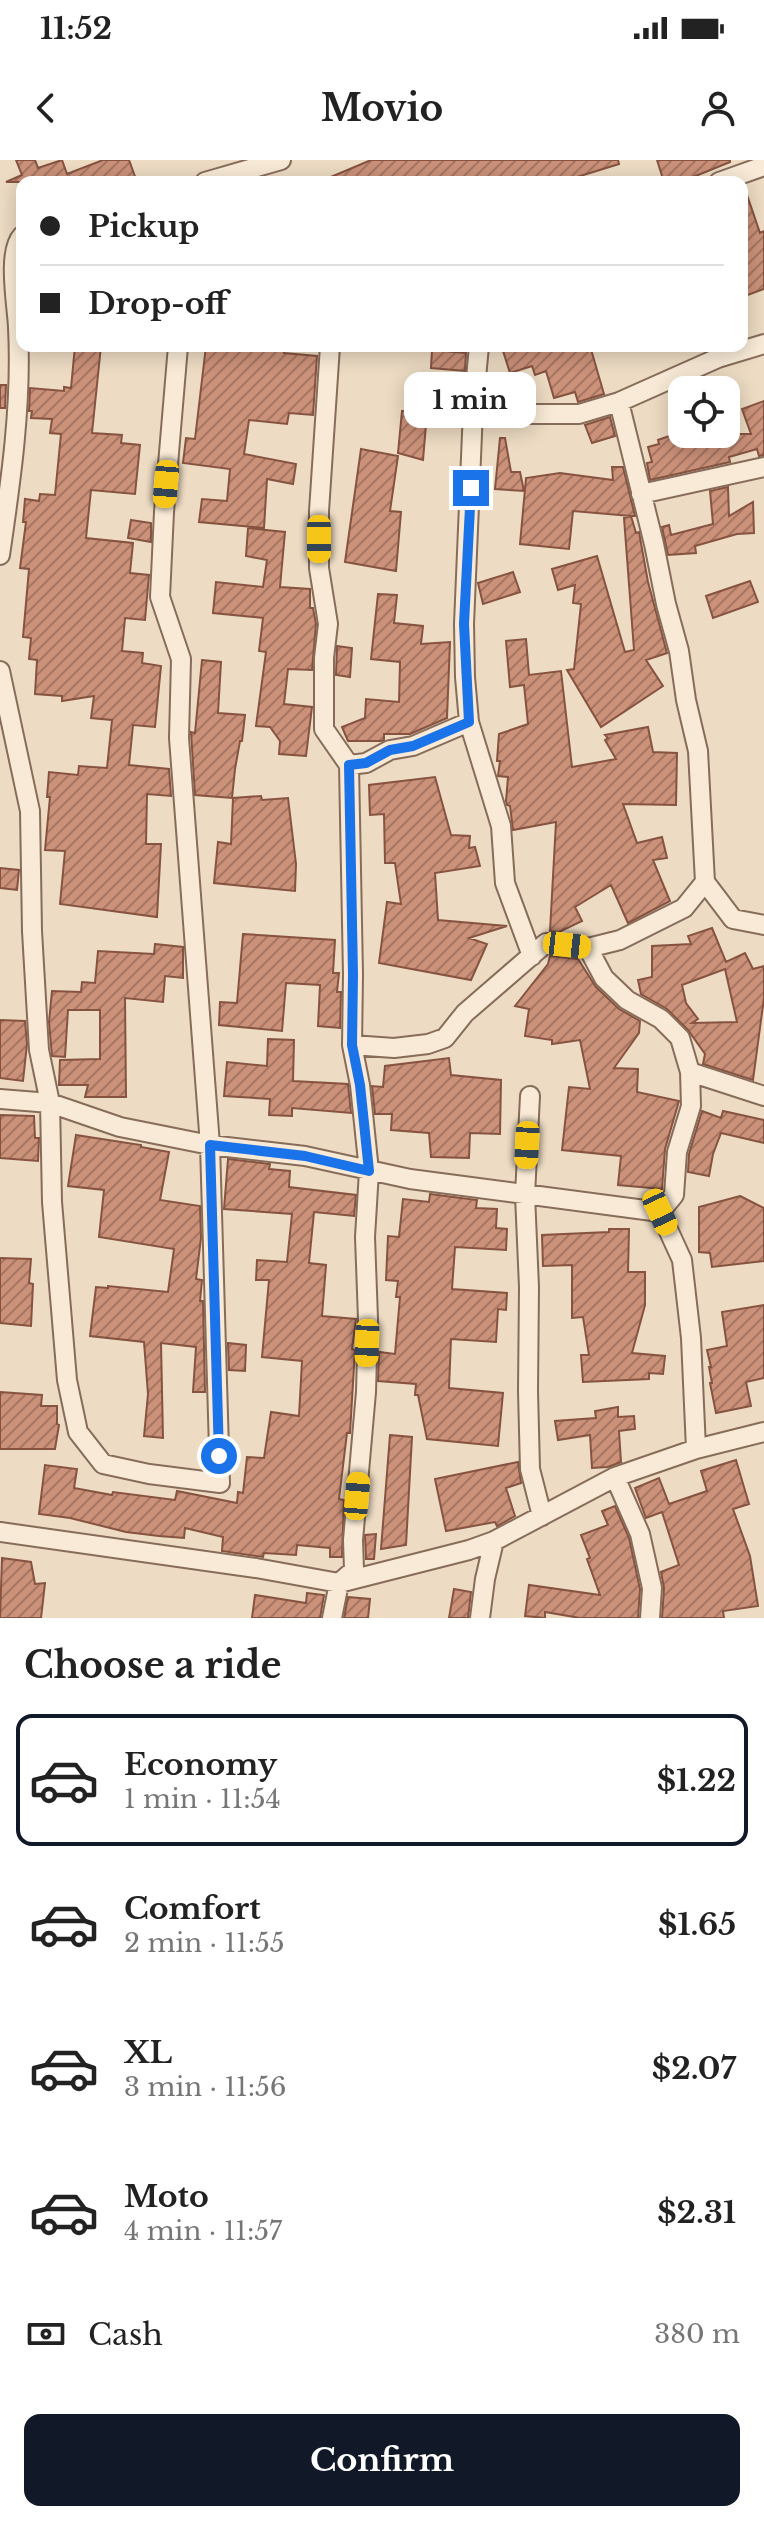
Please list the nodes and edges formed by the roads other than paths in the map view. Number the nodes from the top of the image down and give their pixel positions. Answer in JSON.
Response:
{"nodes":[{"id":1,"x":281,"y":160,"type":"edge"},
{"id":2,"x":260,"y":164,"type":"edge"},
{"id":3,"x":764,"y":166,"type":"edge"},
{"id":4,"x":223,"y":176,"type":"edge"},
{"id":5,"x":736,"y":176,"type":"edge"},
{"id":6,"x":16,"y":248,"type":"edge"},
{"id":7,"x":16,"y":291,"type":"edge"},
{"id":8,"x":20,"y":352,"type":"edge"},
{"id":9,"x":177,"y":352,"type":"edge"},
{"id":10,"x":330,"y":352,"type":"edge"},
{"id":11,"x":478,"y":352,"type":"edge"},
{"id":12,"x":738,"y":352,"type":"edge"},
{"id":13,"x":619,"y":402,"type":"junction"},
{"id":14,"x":473,"y":410,"type":"junction"},
{"id":15,"x":764,"y":467,"type":"edge"},
{"id":16,"x":641,"y":494,"type":"junction"},
{"id":17,"x":0,"y":555,"type":"edge"},
{"id":18,"x":0,"y":671,"type":"edge"},
{"id":19,"x":469,"y":722,"type":"junction"},
{"id":20,"x":349,"y":765,"type":"junction"},
{"id":21,"x":705,"y":882,"type":"junction"},
{"id":22,"x":764,"y":925,"type":"edge"},
{"id":23,"x":588,"y":948,"type":"junction"},
{"id":24,"x":532,"y":956,"type":"junction"},
{"id":25,"x":352,"y":1045,"type":"junction"},
{"id":26,"x":690,"y":1072,"type":"junction"},
{"id":27,"x":530,"y":1096,"type":"dead end"},
{"id":28,"x":764,"y":1096,"type":"edge"},
{"id":29,"x":0,"y":1099,"type":"edge"},
{"id":30,"x":50,"y":1103,"type":"junction"},
{"id":31,"x":210,"y":1145,"type":"junction"},
{"id":32,"x":369,"y":1171,"type":"junction"},
{"id":33,"x":525,"y":1195,"type":"junction"},
{"id":34,"x":660,"y":1212,"type":"junction"},
{"id":35,"x":762,"y":1437,"type":"edge"},
{"id":36,"x":696,"y":1449,"type":"junction"},
{"id":37,"x":615,"y":1477,"type":"junction"},
{"id":38,"x":542,"y":1516,"type":"junction"},
{"id":39,"x":0,"y":1532,"type":"edge"},
{"id":40,"x":494,"y":1541,"type":"junction"},
{"id":41,"x":339,"y":1583,"type":"junction"},
{"id":42,"x":332,"y":1618,"type":"edge"},
{"id":43,"x":480,"y":1618,"type":"edge"},
{"id":44,"x":650,"y":1618,"type":"edge"}],
"edges":[{"from":1,"to":2,"type":"street"},
{"from":2,"to":4,"type":"street"},
{"from":3,"to":5,"type":"street"},
{"from":6,"to":7,"type":"street"},
{"from":8,"to":17,"type":"street"},
{"from":9,"to":31,"type":"street"},
{"from":10,"to":20,"type":"street"},
{"from":11,"to":14,"type":"street"},
{"from":12,"to":13,"type":"street"},
{"from":13,"to":14,"type":"street"},
{"from":13,"to":16,"type":"street"},
{"from":14,"to":19,"type":"street"},
{"from":15,"to":16,"type":"street"},
{"from":16,"to":21,"type":"street"},
{"from":18,"to":30,"type":"street"},
{"from":19,"to":20,"type":"street"},
{"from":19,"to":24,"type":"street"},
{"from":20,"to":25,"type":"street"},
{"from":21,"to":22,"type":"street"},
{"from":21,"to":23,"type":"street"},
{"from":23,"to":24,"type":"street"},
{"from":23,"to":26,"type":"street"},
{"from":24,"to":25,"type":"street"},
{"from":25,"to":32,"type":"street"},
{"from":26,"to":28,"type":"street"},
{"from":26,"to":34,"type":"street"},
{"from":27,"to":33,"type":"street"},
{"from":29,"to":30,"type":"street"},
{"from":30,"to":31,"type":"street"},
{"from":30,"to":31,"type":"street"},
{"from":31,"to":32,"type":"street"},
{"from":32,"to":33,"type":"street"},
{"from":32,"to":41,"type":"street"},
{"from":33,"to":34,"type":"street"},
{"from":33,"to":38,"type":"street"},
{"from":34,"to":36,"type":"street"},
{"from":35,"to":36,"type":"street"},
{"from":36,"to":37,"type":"street"},
{"from":37,"to":38,"type":"street"},
{"from":37,"to":44,"type":"street"},
{"from":38,"to":40,"type":"street"},
{"from":39,"to":41,"type":"street"},
{"from":40,"to":41,"type":"street"},
{"from":40,"to":43,"type":"street"},
{"from":41,"to":42,"type":"street"}]}
